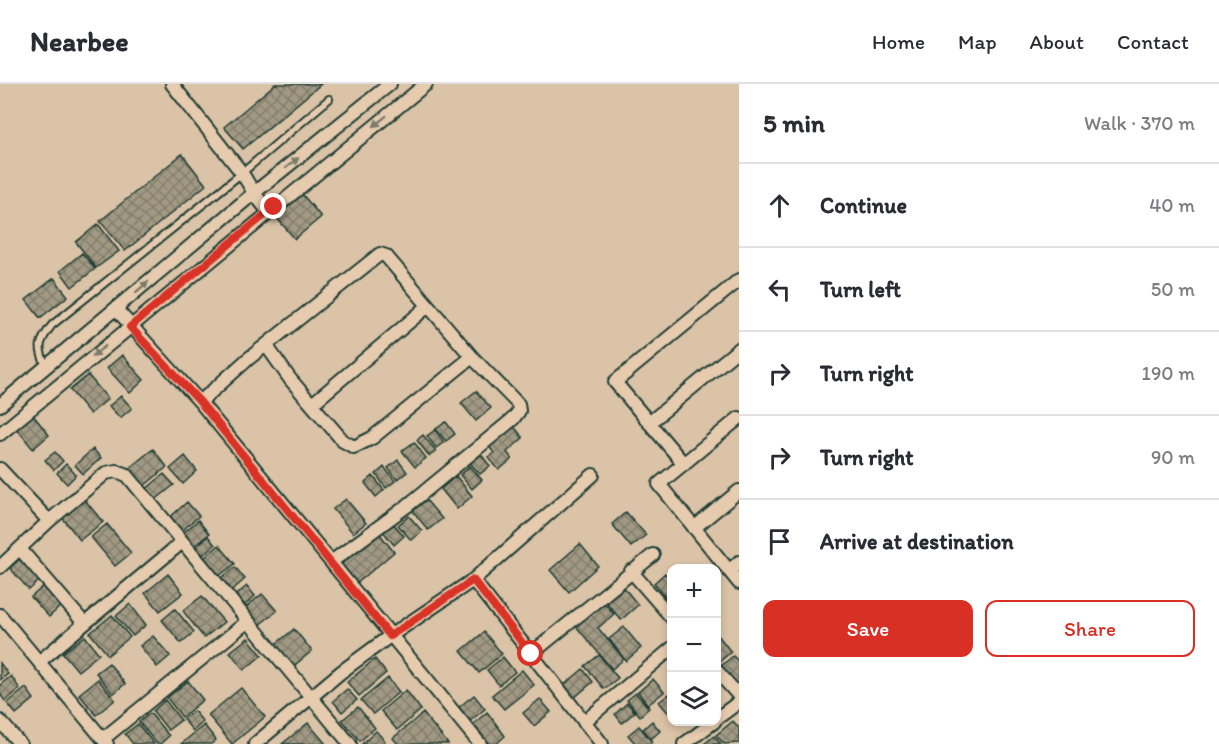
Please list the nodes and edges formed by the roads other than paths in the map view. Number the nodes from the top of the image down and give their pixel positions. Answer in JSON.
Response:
{"nodes":[{"id":1,"x":172,"y":84,"type":"edge"},
{"id":2,"x":390,"y":84,"type":"edge"},
{"id":3,"x":426,"y":84,"type":"edge"},
{"id":4,"x":329,"y":99,"type":"dead end"},
{"id":5,"x":242,"y":173,"type":"junction"},
{"id":6,"x":254,"y":194,"type":"junction"},
{"id":7,"x":268,"y":212,"type":"junction"},
{"id":8,"x":739,"y":280,"type":"edge"},
{"id":9,"x":427,"y":307,"type":"junction"},
{"id":10,"x":116,"y":309,"type":"junction"},
{"id":11,"x":130,"y":327,"type":"junction"},
{"id":12,"x":266,"y":345,"type":"junction"},
{"id":13,"x":69,"y":347,"type":"junction"},
{"id":14,"x":739,"y":349,"type":"edge"},
{"id":15,"x":472,"y":357,"type":"junction"},
{"id":16,"x":82,"y":364,"type":"junction"},
{"id":17,"x":46,"y":366,"type":"junction"},
{"id":18,"x":200,"y":402,"type":"junction"},
{"id":19,"x":312,"y":404,"type":"junction"},
{"id":20,"x":0,"y":405,"type":"edge"},
{"id":21,"x":739,"y":418,"type":"edge"},
{"id":22,"x":649,"y":423,"type":"junction"},
{"id":23,"x":0,"y":434,"type":"edge"},
{"id":24,"x":684,"y":464,"type":"junction"},
{"id":25,"x":0,"y":469,"type":"edge"},
{"id":26,"x":593,"y":475,"type":"dead end"},
{"id":27,"x":739,"y":491,"type":"edge"},
{"id":28,"x":49,"y":521,"type":"junction"},
{"id":29,"x":694,"y":528,"type":"junction"},
{"id":30,"x":181,"y":543,"type":"junction"},
{"id":31,"x":20,"y":549,"type":"junction"},
{"id":32,"x":653,"y":555,"type":"dead end"},
{"id":33,"x":331,"y":562,"type":"junction"},
{"id":34,"x":0,"y":567,"type":"edge"},
{"id":35,"x":734,"y":567,"type":"edge"},
{"id":36,"x":631,"y":571,"type":"junction"},
{"id":37,"x":473,"y":580,"type":"junction"},
{"id":38,"x":739,"y":583,"type":"edge"},
{"id":39,"x":667,"y":612,"type":"edge"},
{"id":40,"x":0,"y":615,"type":"edge"},
{"id":41,"x":248,"y":621,"type":"junction"},
{"id":42,"x":84,"y":623,"type":"junction"},
{"id":43,"x":390,"y":636,"type":"junction"},
{"id":44,"x":667,"y":652,"type":"edge"},
{"id":45,"x":531,"y":654,"type":"junction"},
{"id":46,"x":40,"y":661,"type":"junction"},
{"id":47,"x":719,"y":672,"type":"edge"},
{"id":48,"x":312,"y":696,"type":"junction"},
{"id":49,"x":739,"y":696,"type":"edge"},
{"id":50,"x":739,"y":702,"type":"edge"},
{"id":51,"x":721,"y":716,"type":"edge"},
{"id":52,"x":0,"y":721,"type":"edge"},
{"id":53,"x":584,"y":722,"type":"junction"},
{"id":54,"x":707,"y":726,"type":"edge"},
{"id":55,"x":105,"y":742,"type":"edge"},
{"id":56,"x":20,"y":744,"type":"edge"},
{"id":57,"x":255,"y":744,"type":"edge"},
{"id":58,"x":350,"y":744,"type":"edge"},
{"id":59,"x":480,"y":744,"type":"edge"},
{"id":60,"x":602,"y":744,"type":"edge"},
{"id":61,"x":684,"y":744,"type":"edge"}],
"edges":[{"from":1,"to":5,"type":"street"},
{"from":6,"to":2,"type":"street","one_way":true},
{"from":3,"to":7,"type":"street","one_way":true},
{"from":4,"to":5,"type":"lane"},
{"from":5,"to":6,"type":"street"},
{"from":5,"to":17,"type":"lane"},
{"from":6,"to":7,"type":"street"},
{"from":10,"to":6,"type":"street","one_way":true},
{"from":7,"to":11,"type":"street"},
{"from":8,"to":22,"type":"street"},
{"from":9,"to":12,"type":"street"},
{"from":9,"to":15,"type":"street"},
{"from":9,"to":19,"type":"street"},
{"from":10,"to":11,"type":"street"},
{"from":10,"to":13,"type":"street"},
{"from":11,"to":16,"type":"street","one_way":true},
{"from":11,"to":18,"type":"street"},
{"from":12,"to":18,"type":"street"},
{"from":12,"to":19,"type":"street"},
{"from":13,"to":16,"type":"street"},
{"from":13,"to":17,"type":"street"},
{"from":14,"to":22,"type":"street"},
{"from":15,"to":19,"type":"street"},
{"from":15,"to":33,"type":"street"},
{"from":16,"to":23,"type":"street"},
{"from":17,"to":20,"type":"street"},
{"from":18,"to":33,"type":"street"},
{"from":21,"to":24,"type":"street"},
{"from":22,"to":24,"type":"street"},
{"from":24,"to":29,"type":"street"},
{"from":25,"to":28,"type":"street"},
{"from":26,"to":37,"type":"street"},
{"from":27,"to":29,"type":"street"},
{"from":28,"to":30,"type":"street"},
{"from":28,"to":31,"type":"street"},
{"from":29,"to":35,"type":"street"},
{"from":30,"to":41,"type":"street"},
{"from":30,"to":42,"type":"street"},
{"from":31,"to":34,"type":"street"},
{"from":31,"to":42,"type":"street"},
{"from":32,"to":36,"type":"street"},
{"from":33,"to":43,"type":"street"},
{"from":35,"to":38,"type":"street"},
{"from":36,"to":39,"type":"street"},
{"from":36,"to":45,"type":"street"},
{"from":37,"to":43,"type":"street"},
{"from":37,"to":45,"type":"street"},
{"from":40,"to":46,"type":"street"},
{"from":41,"to":48,"type":"street"},
{"from":41,"to":55,"type":"street"},
{"from":42,"to":46,"type":"street"},
{"from":43,"to":48,"type":"street"},
{"from":43,"to":59,"type":"street"},
{"from":44,"to":53,"type":"street"},
{"from":45,"to":53,"type":"street"},
{"from":46,"to":55,"type":"street"},
{"from":47,"to":49,"type":"street"},
{"from":48,"to":57,"type":"street"},
{"from":48,"to":58,"type":"street"},
{"from":50,"to":51,"type":"street"},
{"from":52,"to":56,"type":"street"},
{"from":53,"to":60,"type":"street"},
{"from":54,"to":61,"type":"street"}]}
